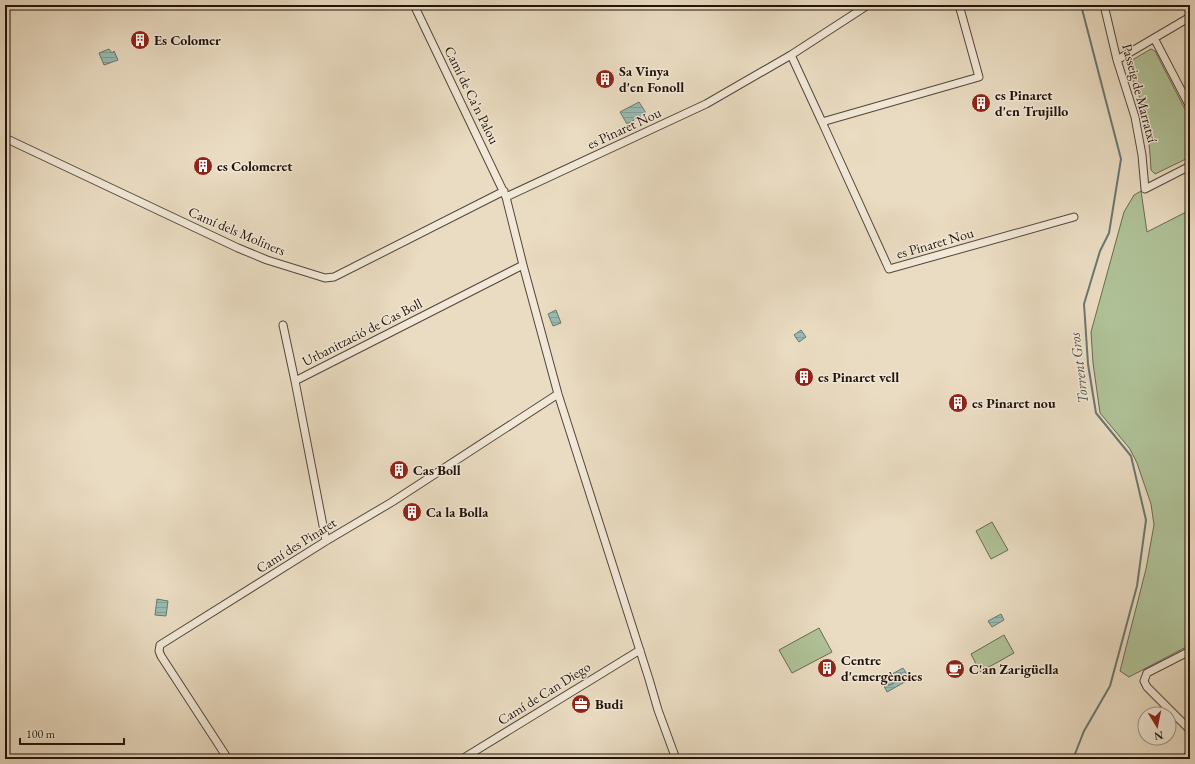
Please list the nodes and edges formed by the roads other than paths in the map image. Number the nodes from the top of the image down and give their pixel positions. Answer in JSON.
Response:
{"nodes":[{"id":1,"x":414,"y":5,"type":"edge"},
{"id":2,"x":868,"y":5,"type":"edge"},
{"id":3,"x":959,"y":5,"type":"edge"},
{"id":4,"x":1104,"y":5,"type":"edge"},
{"id":5,"x":1190,"y":17,"type":"edge"},
{"id":6,"x":1154,"y":38,"type":"junction"},
{"id":7,"x":791,"y":55,"type":"junction"},
{"id":8,"x":1117,"y":60,"type":"junction"},
{"id":9,"x":1190,"y":90,"type":"edge"},
{"id":10,"x":1183,"y":93,"type":"junction"},
{"id":11,"x":1190,"y":107,"type":"edge"},
{"id":12,"x":822,"y":122,"type":"junction"},
{"id":13,"x":5,"y":138,"type":"edge"},
{"id":14,"x":1190,"y":166,"type":"edge"},
{"id":15,"x":505,"y":194,"type":"junction"},
{"id":16,"x":1074,"y":217,"type":"dead end"},
{"id":17,"x":523,"y":265,"type":"junction"},
{"id":18,"x":283,"y":325,"type":"dead end"},
{"id":19,"x":295,"y":381,"type":"junction"},
{"id":20,"x":558,"y":394,"type":"junction"},
{"id":21,"x":326,"y":541,"type":"junction"},
{"id":22,"x":640,"y":650,"type":"junction"},
{"id":23,"x":1190,"y":651,"type":"edge"},
{"id":24,"x":1190,"y":730,"type":"edge"},
{"id":25,"x":1190,"y":754,"type":"edge"},
{"id":26,"x":228,"y":759,"type":"edge"},
{"id":27,"x":462,"y":759,"type":"edge"},
{"id":28,"x":676,"y":759,"type":"edge"},
{"id":29,"x":1185,"y":759,"type":"edge"}],
"edges":[{"from":1,"to":15,"type":"street","name":"Camí de Ca'n Palou"},
{"from":2,"to":7,"type":"street","name":"es Pinaret Nou"},
{"from":3,"to":12,"type":"street"},
{"from":4,"to":8,"type":"street","name":"Passeig de Marratxí"},
{"from":5,"to":6,"type":"street"},
{"from":6,"to":8,"type":"street"},
{"from":6,"to":10,"type":"street"},
{"from":7,"to":12,"type":"street","name":"es Pinaret Nou"},
{"from":7,"to":15,"type":"street","name":"es Pinaret Nou"},
{"from":8,"to":14,"type":"street","name":"Passeig de Marratxí"},
{"from":9,"to":10,"type":"street"},
{"from":10,"to":11,"type":"street"},
{"from":12,"to":16,"type":"street","name":"es Pinaret Nou"},
{"from":13,"to":15,"type":"street","name":"Camí dels Moliners"},
{"from":15,"to":17,"type":"street","name":"Camí de Ca'n Palou"},
{"from":17,"to":19,"type":"street","name":"Urbanització de Cas Boll"},
{"from":17,"to":20,"type":"street","name":"Camí de Ca'n Palou"},
{"from":18,"to":19,"type":"street"},
{"from":19,"to":21,"type":"street","name":"Urbanització de Cas Boll"},
{"from":20,"to":21,"type":"street","name":"Camí des Pinaret"},
{"from":20,"to":22,"type":"street","name":"Camí de Ca'n Palou"},
{"from":21,"to":26,"type":"street","name":"Camí des Pinaret"},
{"from":22,"to":27,"type":"street","name":"Camí de Can Diego"},
{"from":22,"to":28,"type":"street","name":"Camí de Ca'n Palou"},
{"from":23,"to":24,"type":"street"},
{"from":25,"to":29,"type":"street"}]}
